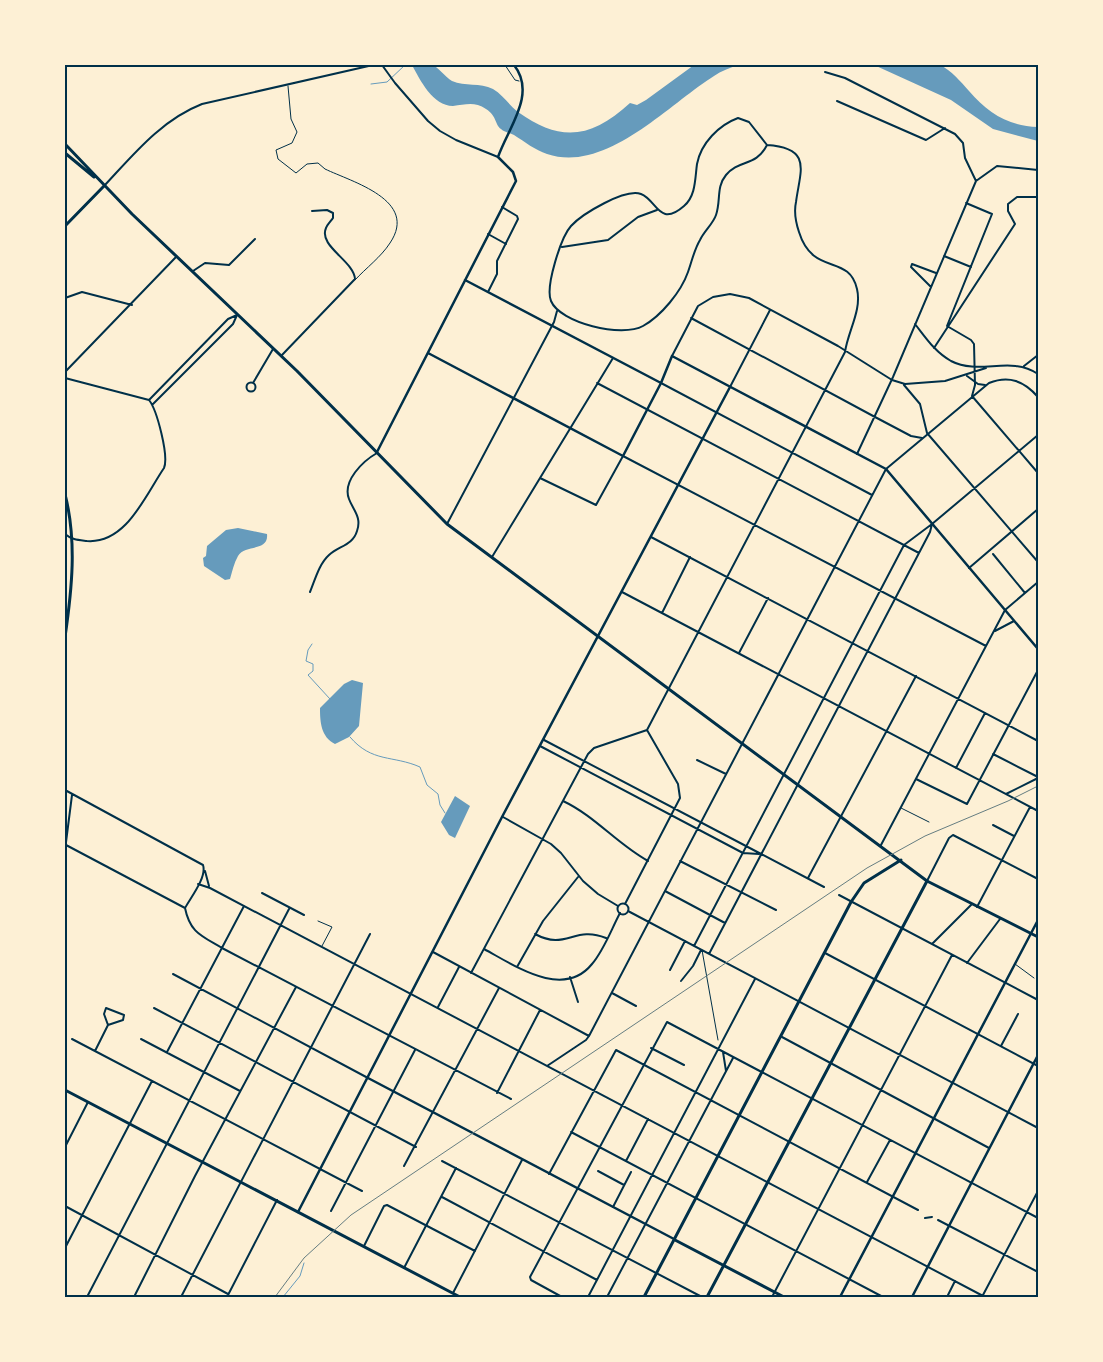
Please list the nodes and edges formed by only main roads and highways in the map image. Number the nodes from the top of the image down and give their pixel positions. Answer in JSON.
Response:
{"nodes":[{"id":1,"x":65,"y":144,"type":"edge"},
{"id":2,"x":65,"y":153,"type":"edge"},
{"id":3,"x":104,"y":186,"type":"junction"},
{"id":4,"x":65,"y":226,"type":"edge"},
{"id":5,"x":65,"y":494,"type":"edge"},
{"id":6,"x":67,"y":614,"type":"edge"},
{"id":7,"x":65,"y":637,"type":"edge"},
{"id":8,"x":901,"y":860,"type":"junction"},
{"id":9,"x":927,"y":881,"type":"junction"},
{"id":10,"x":1038,"y":937,"type":"edge"},
{"id":11,"x":65,"y":1090,"type":"edge"},
{"id":12,"x":675,"y":1240,"type":"junction"},
{"id":13,"x":724,"y":1265,"type":"junction"},
{"id":14,"x":460,"y":1297,"type":"edge"},
{"id":15,"x":644,"y":1297,"type":"edge"},
{"id":16,"x":708,"y":1297,"type":"edge"},
{"id":17,"x":784,"y":1297,"type":"edge"}],
"edges":[{"from":1,"to":3,"type":"main road"},
{"from":2,"to":3,"type":"main road"},
{"from":3,"to":4,"type":"main road"},
{"from":3,"to":8,"type":"main road"},
{"from":5,"to":6,"type":"main road"},
{"from":6,"to":7,"type":"main road"},
{"from":8,"to":9,"type":"main road"},
{"from":8,"to":12,"type":"main road"},
{"from":9,"to":10,"type":"main road"},
{"from":9,"to":13,"type":"main road"},
{"from":11,"to":14,"type":"main road"},
{"from":12,"to":13,"type":"main road"},
{"from":12,"to":15,"type":"main road"},
{"from":13,"to":16,"type":"main road"},
{"from":13,"to":17,"type":"main road"}]}
